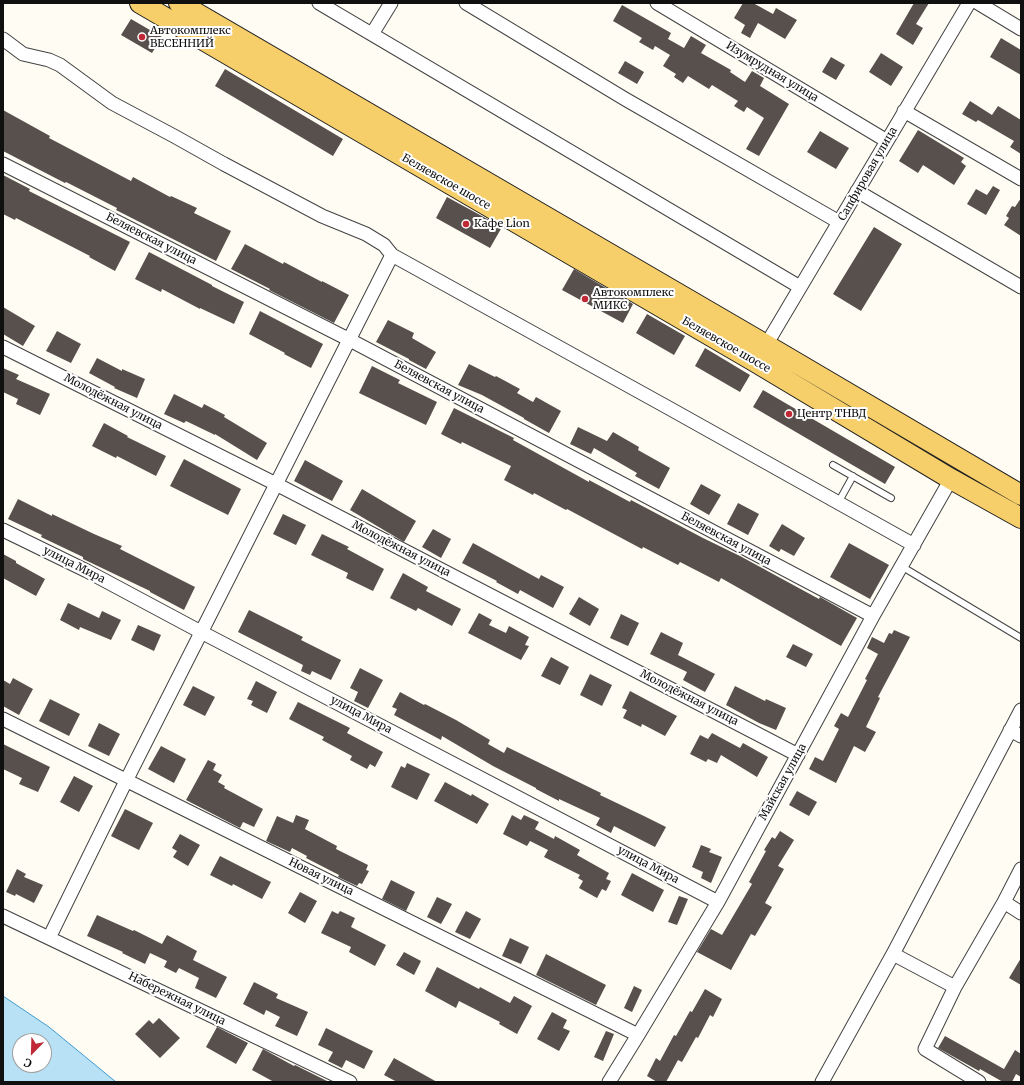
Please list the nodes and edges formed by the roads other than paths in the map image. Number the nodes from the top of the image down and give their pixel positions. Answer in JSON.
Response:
{"nodes":[{"id":1,"x":140,"y":3,"type":"edge"},
{"id":2,"x":179,"y":3,"type":"edge"},
{"id":3,"x":318,"y":3,"type":"edge"},
{"id":4,"x":391,"y":3,"type":"edge"},
{"id":5,"x":466,"y":3,"type":"edge"},
{"id":6,"x":657,"y":3,"type":"edge"},
{"id":7,"x":969,"y":3,"type":"edge"},
{"id":8,"x":978,"y":3,"type":"edge"},
{"id":9,"x":1021,"y":29,"type":"edge"},
{"id":10,"x":372,"y":34,"type":"junction"},
{"id":11,"x":3,"y":39,"type":"edge"},
{"id":12,"x":904,"y":111,"type":"junction"},
{"id":13,"x":887,"y":141,"type":"junction"},
{"id":14,"x":3,"y":164,"type":"edge"},
{"id":15,"x":1021,"y":179,"type":"edge"},
{"id":16,"x":857,"y":191,"type":"junction"},
{"id":17,"x":839,"y":222,"type":"junction"},
{"id":18,"x":392,"y":255,"type":"junction"},
{"id":19,"x":800,"y":287,"type":"junction"},
{"id":20,"x":1021,"y":287,"type":"edge"},
{"id":21,"x":348,"y":339,"type":"junction"},
{"id":22,"x":766,"y":345,"type":"junction"},
{"id":23,"x":3,"y":348,"type":"edge"},
{"id":24,"x":962,"y":460,"type":"junction"},
{"id":25,"x":833,"y":465,"type":"dead end"},
{"id":26,"x":853,"y":476,"type":"junction"},
{"id":27,"x":951,"y":479,"type":"junction"},
{"id":28,"x":276,"y":484,"type":"junction"},
{"id":29,"x":1021,"y":495,"type":"edge"},
{"id":30,"x":891,"y":498,"type":"dead end"},
{"id":31,"x":838,"y":502,"type":"junction"},
{"id":32,"x":1021,"y":518,"type":"edge"},
{"id":33,"x":3,"y":530,"type":"edge"},
{"id":34,"x":914,"y":545,"type":"junction"},
{"id":35,"x":901,"y":566,"type":"junction"},
{"id":36,"x":873,"y":616,"type":"junction"},
{"id":37,"x":201,"y":632,"type":"junction"},
{"id":38,"x":1021,"y":638,"type":"edge"},
{"id":39,"x":1021,"y":710,"type":"edge"},
{"id":40,"x":3,"y":719,"type":"edge"},
{"id":41,"x":1016,"y":733,"type":"edge"},
{"id":42,"x":798,"y":755,"type":"junction"},
{"id":43,"x":126,"y":781,"type":"junction"},
{"id":44,"x":1021,"y":869,"type":"edge"},
{"id":45,"x":718,"y":902,"type":"junction"},
{"id":46,"x":1004,"y":902,"type":"junction"},
{"id":47,"x":1021,"y":913,"type":"edge"},
{"id":48,"x":3,"y":916,"type":"edge"},
{"id":49,"x":48,"y":938,"type":"junction"},
{"id":50,"x":893,"y":954,"type":"junction"},
{"id":51,"x":955,"y":987,"type":"junction"},
{"id":52,"x":638,"y":1035,"type":"junction"},
{"id":53,"x":350,"y":1082,"type":"edge"},
{"id":54,"x":609,"y":1082,"type":"edge"},
{"id":55,"x":822,"y":1082,"type":"edge"},
{"id":56,"x":979,"y":1082,"type":"edge"}],
"edges":[{"from":1,"to":27,"type":"main road","name":"Беляевское шоссе"},
{"from":2,"to":22,"type":"main road","name":"Беляевское шоссе"},
{"from":3,"to":10,"type":"street"},
{"from":4,"to":10,"type":"street"},
{"from":5,"to":17,"type":"street"},
{"from":6,"to":13,"type":"street","name":"Изумрудная улица"},
{"from":7,"to":12,"type":"street","name":"Сапфировая улица"},
{"from":8,"to":9,"type":"street"},
{"from":10,"to":19,"type":"street"},
{"from":11,"to":18,"type":"street"},
{"from":12,"to":13,"type":"street","name":"Сапфировая улица"},
{"from":12,"to":15,"type":"street"},
{"from":13,"to":16,"type":"street","name":"Сапфировая улица"},
{"from":14,"to":21,"type":"street","name":"Беляевская улица"},
{"from":16,"to":17,"type":"street","name":"Сапфировая улица"},
{"from":16,"to":20,"type":"street"},
{"from":17,"to":19,"type":"street","name":"Сапфировая улица"},
{"from":18,"to":21,"type":"street"},
{"from":18,"to":31,"type":"street"},
{"from":19,"to":22,"type":"street","name":"Сапфировая улица"},
{"from":21,"to":28,"type":"street"},
{"from":21,"to":36,"type":"street","name":"Беляевская улица"},
{"from":22,"to":24,"type":"main road","name":"Беляевское шоссе"},
{"from":23,"to":28,"type":"street","name":"Молодёжная улица"},
{"from":24,"to":27,"type":"main road"},
{"from":24,"to":29,"type":"main road","name":"Беляевское шоссе"},
{"from":25,"to":26,"type":"lane"},
{"from":26,"to":30,"type":"lane"},
{"from":26,"to":31,"type":"lane"},
{"from":27,"to":32,"type":"main road","name":"Беляевское шоссе"},
{"from":27,"to":34,"type":"street","name":"Майская улица"},
{"from":28,"to":37,"type":"street"},
{"from":28,"to":42,"type":"street","name":"Молодёжная улица"},
{"from":31,"to":34,"type":"street"},
{"from":33,"to":37,"type":"street","name":"улица Мира"},
{"from":34,"to":35,"type":"street","name":"Майская улица"},
{"from":35,"to":36,"type":"street","name":"Майская улица"},
{"from":35,"to":38,"type":"lane"},
{"from":36,"to":42,"type":"street","name":"Майская улица"},
{"from":37,"to":43,"type":"street"},
{"from":37,"to":45,"type":"street","name":"улица Мира"},
{"from":39,"to":41,"type":"street"},
{"from":40,"to":43,"type":"street","name":"Новая улица"},
{"from":41,"to":50,"type":"street"},
{"from":42,"to":45,"type":"street","name":"Майская улица"},
{"from":43,"to":49,"type":"street"},
{"from":43,"to":52,"type":"street","name":"Новая улица"},
{"from":44,"to":46,"type":"street"},
{"from":45,"to":52,"type":"street","name":"Майская улица"},
{"from":46,"to":47,"type":"street"},
{"from":46,"to":51,"type":"street"},
{"from":48,"to":49,"type":"street","name":"Набережная улица"},
{"from":49,"to":53,"type":"street","name":"Набережная улица"},
{"from":50,"to":51,"type":"street"},
{"from":50,"to":55,"type":"street"},
{"from":51,"to":56,"type":"street"},
{"from":52,"to":54,"type":"street","name":"Майская улица"}]}
